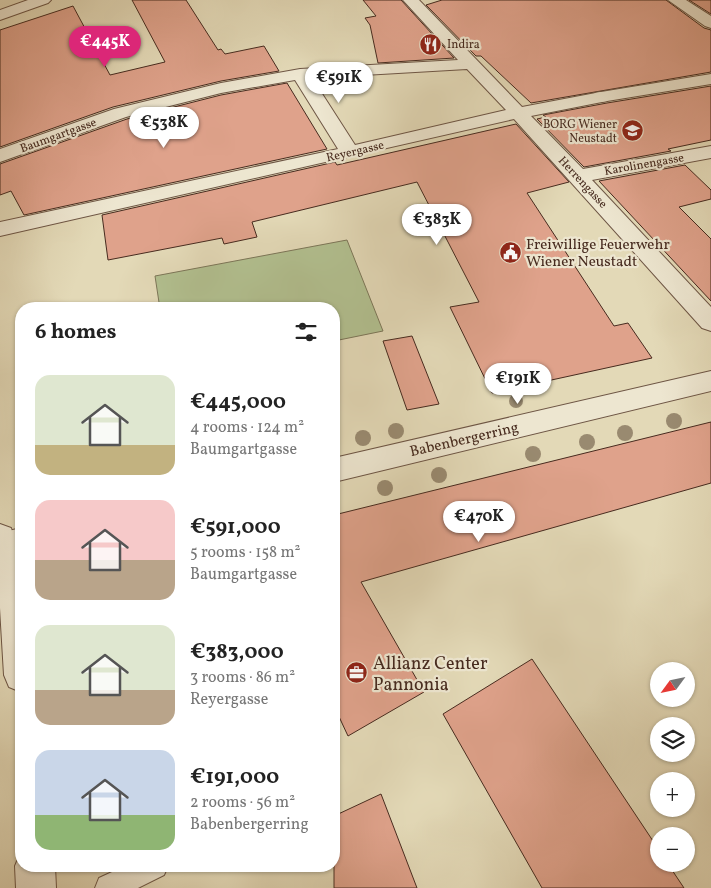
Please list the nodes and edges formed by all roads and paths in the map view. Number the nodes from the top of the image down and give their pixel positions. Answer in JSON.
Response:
{"nodes":[{"id":1,"x":43,"y":0,"type":"edge"},
{"id":2,"x":411,"y":0,"type":"edge"},
{"id":3,"x":676,"y":0,"type":"edge"},
{"id":4,"x":0,"y":15,"type":"edge"},
{"id":5,"x":711,"y":24,"type":"edge"},
{"id":6,"x":472,"y":64,"type":"junction"},
{"id":7,"x":300,"y":74,"type":"junction"},
{"id":8,"x":711,"y":79,"type":"edge"},
{"id":9,"x":518,"y":113,"type":"junction"},
{"id":10,"x":350,"y":152,"type":"junction"},
{"id":11,"x":711,"y":152,"type":"edge"},
{"id":12,"x":0,"y":156,"type":"edge"},
{"id":13,"x":578,"y":176,"type":"junction"},
{"id":14,"x":0,"y":229,"type":"edge"},
{"id":15,"x":711,"y":322,"type":"edge"},
{"id":16,"x":711,"y":381,"type":"edge"},
{"id":17,"x":340,"y":469,"type":"edge"},
{"id":18,"x":6,"y":544,"type":"edge"},
{"id":19,"x":15,"y":589,"type":"edge"},
{"id":20,"x":35,"y":872,"type":"edge"},
{"id":21,"x":143,"y":872,"type":"edge"},
{"id":22,"x":36,"y":888,"type":"edge"},
{"id":23,"x":110,"y":888,"type":"edge"}],
"edges":[{"from":1,"to":4,"type":"street"},
{"from":2,"to":6,"type":"street","name":"Herrengasse"},
{"from":3,"to":5,"type":"street"},
{"from":6,"to":7,"type":"street","name":"Baumgartgasse"},
{"from":6,"to":9,"type":"street","name":"Herrengasse"},
{"from":7,"to":10,"type":"street"},
{"from":7,"to":12,"type":"street","name":"Baumgartgasse"},
{"from":8,"to":9,"type":"street","name":"Reyergasse"},
{"from":9,"to":10,"type":"street","name":"Reyergasse"},
{"from":9,"to":13,"type":"street","name":"Herrengasse"},
{"from":10,"to":14,"type":"street","name":"Reyergasse"},
{"from":11,"to":13,"type":"street","name":"Karolinengasse"},
{"from":13,"to":15,"type":"street","name":"Herrengasse"},
{"from":16,"to":17,"type":"street","name":"Babenbergerring"},
{"from":18,"to":19,"type":"street"},
{"from":20,"to":22,"type":"street"},
{"from":21,"to":23,"type":"lane"}]}
